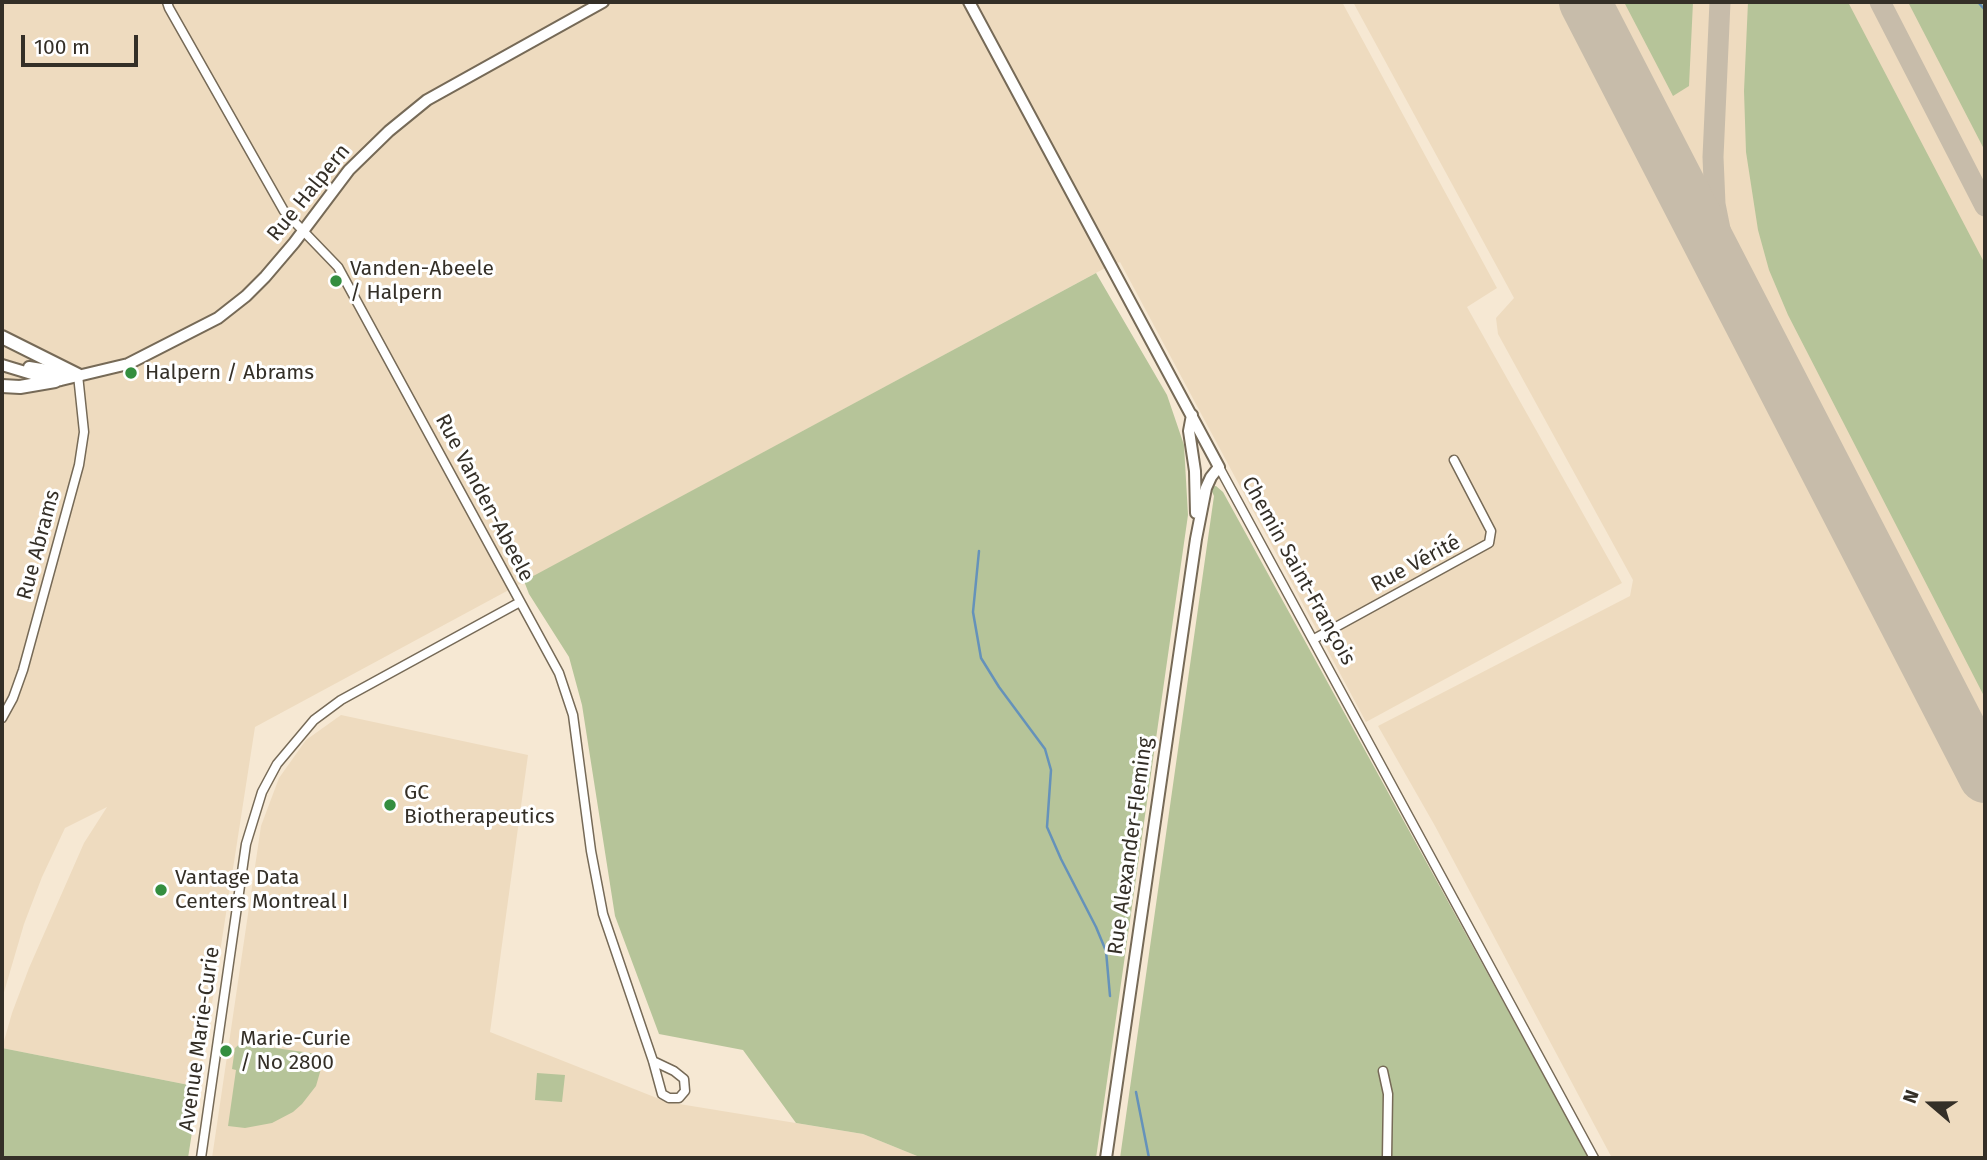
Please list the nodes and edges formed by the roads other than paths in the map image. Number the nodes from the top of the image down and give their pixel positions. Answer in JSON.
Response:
{"nodes":[{"id":1,"x":167,"y":2,"type":"edge"},
{"id":2,"x":603,"y":2,"type":"edge"},
{"id":3,"x":969,"y":2,"type":"edge"},
{"id":4,"x":302,"y":231,"type":"junction"},
{"id":5,"x":2,"y":337,"type":"edge"},
{"id":6,"x":2,"y":362,"type":"edge"},
{"id":7,"x":78,"y":375,"type":"junction"},
{"id":8,"x":54,"y":381,"type":"junction"},
{"id":9,"x":2,"y":386,"type":"edge"},
{"id":10,"x":1192,"y":415,"type":"junction"},
{"id":11,"x":1454,"y":460,"type":"dead end"},
{"id":12,"x":1219,"y":467,"type":"junction"},
{"id":13,"x":1196,"y":540,"type":"junction"},
{"id":14,"x":520,"y":602,"type":"junction"},
{"id":15,"x":1314,"y":639,"type":"junction"},
{"id":16,"x":2,"y":718,"type":"edge"},
{"id":17,"x":653,"y":1061,"type":"junction"},
{"id":18,"x":1383,"y":1072,"type":"dead end"},
{"id":19,"x":201,"y":1158,"type":"edge"},
{"id":20,"x":1106,"y":1158,"type":"edge"},
{"id":21,"x":1387,"y":1158,"type":"edge"},
{"id":22,"x":1594,"y":1158,"type":"edge"}],
"edges":[{"from":1,"to":4,"type":"street","name":"Rue Vanden-Abeele"},
{"from":2,"to":4,"type":"street","name":"Rue Halpern"},
{"from":3,"to":10,"type":"street","name":"Chemin Saint-François"},
{"from":4,"to":7,"type":"street","name":"Rue Halpern"},
{"from":4,"to":14,"type":"street","name":"Rue Vanden-Abeele"},
{"from":5,"to":7,"type":"main road"},
{"from":6,"to":7,"type":"street","name":"Rue Halpern"},
{"from":6,"to":8,"type":"street","name":"Rue Halpern"},
{"from":7,"to":8,"type":"street","name":"Rue Halpern"},
{"from":7,"to":16,"type":"street","name":"Rue Abrams"},
{"from":8,"to":9,"type":"main road"},
{"from":10,"to":12,"type":"street","name":"Chemin Saint-François"},
{"from":10,"to":13,"type":"street","name":"Rue Alexander-Fleming"},
{"from":11,"to":15,"type":"street","name":"Rue Vérité"},
{"from":12,"to":13,"type":"street","name":"Rue Alexander-Fleming"},
{"from":12,"to":15,"type":"street","name":"Chemin Saint-François"},
{"from":13,"to":20,"type":"street","name":"Rue Alexander-Fleming"},
{"from":14,"to":17,"type":"street","name":"Rue Vanden-Abeele"},
{"from":14,"to":19,"type":"street","name":"Avenue Marie-Curie"},
{"from":15,"to":22,"type":"street","name":"Chemin Saint-François"},
{"from":17,"to":17,"type":"street","name":"Rue Vanden-Abeele"},
{"from":18,"to":21,"type":"street"}]}
